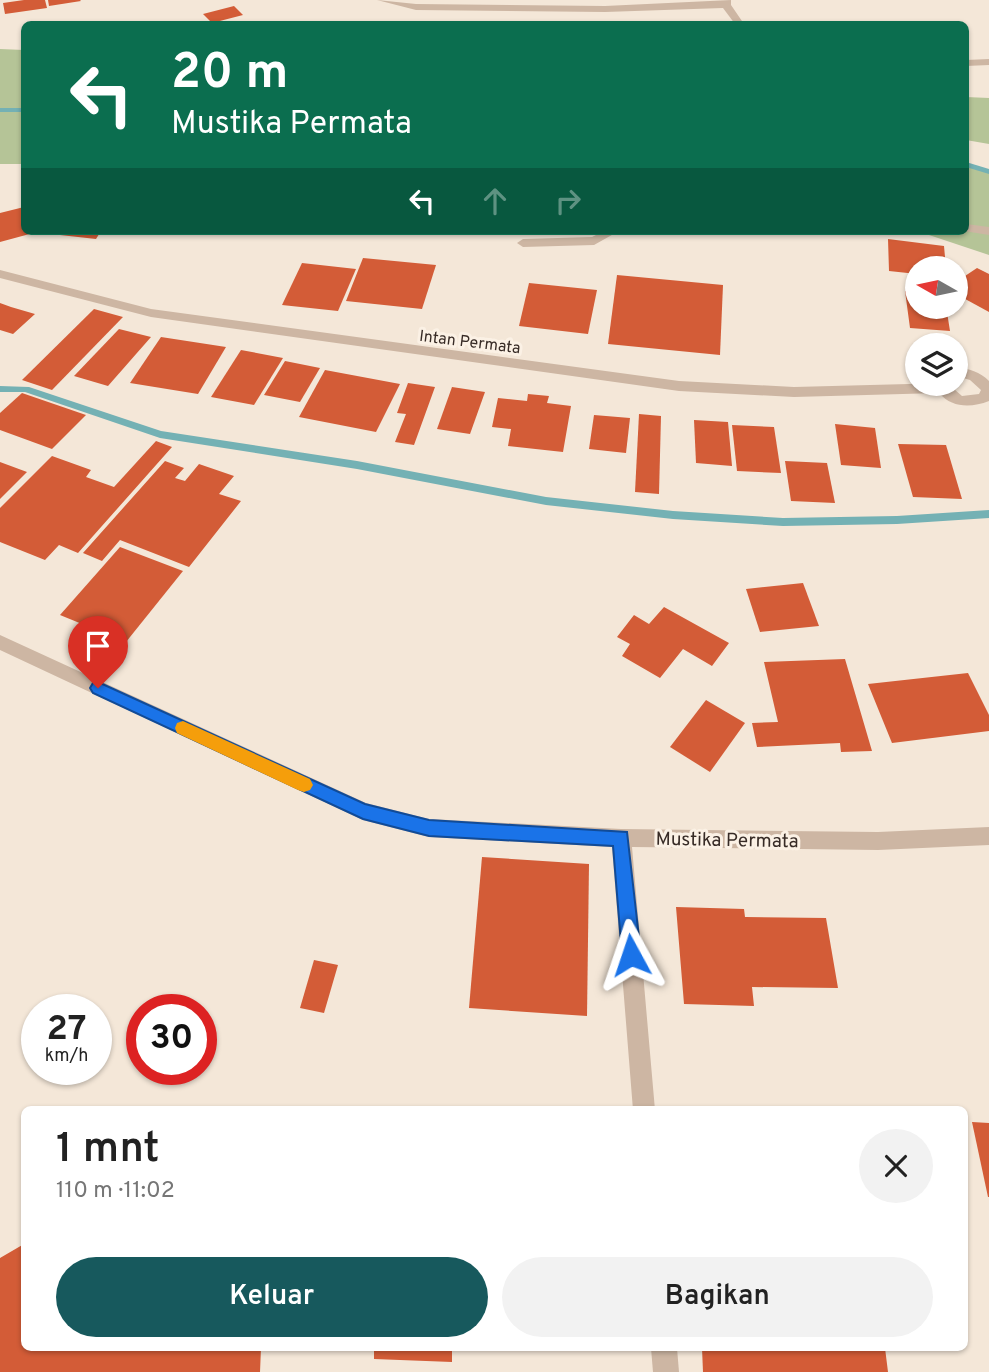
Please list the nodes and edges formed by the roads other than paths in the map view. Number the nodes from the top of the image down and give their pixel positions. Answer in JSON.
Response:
{"nodes":[{"id":1,"x":382,"y":0,"type":"edge"},
{"id":2,"x":726,"y":3,"type":"edge"},
{"id":3,"x":737,"y":21,"type":"edge"},
{"id":4,"x":989,"y":62,"type":"edge"},
{"id":5,"x":969,"y":63,"type":"edge"},
{"id":6,"x":969,"y":229,"type":"edge"},
{"id":7,"x":989,"y":232,"type":"edge"},
{"id":8,"x":605,"y":235,"type":"edge"},
{"id":9,"x":523,"y":243,"type":"dead end"},
{"id":10,"x":0,"y":274,"type":"edge"},
{"id":11,"x":968,"y":375,"type":"edge"},
{"id":12,"x":905,"y":387,"type":"edge"},
{"id":13,"x":950,"y":396,"type":"edge"},
{"id":14,"x":0,"y":642,"type":"edge"},
{"id":15,"x":989,"y":836,"type":"edge"},
{"id":16,"x":621,"y":838,"type":"junction"},
{"id":17,"x":644,"y":1106,"type":"edge"},
{"id":18,"x":664,"y":1351,"type":"edge"},
{"id":19,"x":666,"y":1372,"type":"edge"}],
"edges":[{"from":1,"to":2,"type":"street"},
{"from":2,"to":3,"type":"street"},
{"from":4,"to":5,"type":"street"},
{"from":6,"to":7,"type":"street"},
{"from":8,"to":9,"type":"street"},
{"from":10,"to":12,"type":"street","name":"Intan Permata"},
{"from":11,"to":13,"type":"street"},
{"from":14,"to":16,"type":"street","name":"Mustika Permata"},
{"from":15,"to":16,"type":"street","name":"Mustika Permata"},
{"from":16,"to":17,"type":"street"},
{"from":18,"to":19,"type":"street"}]}
